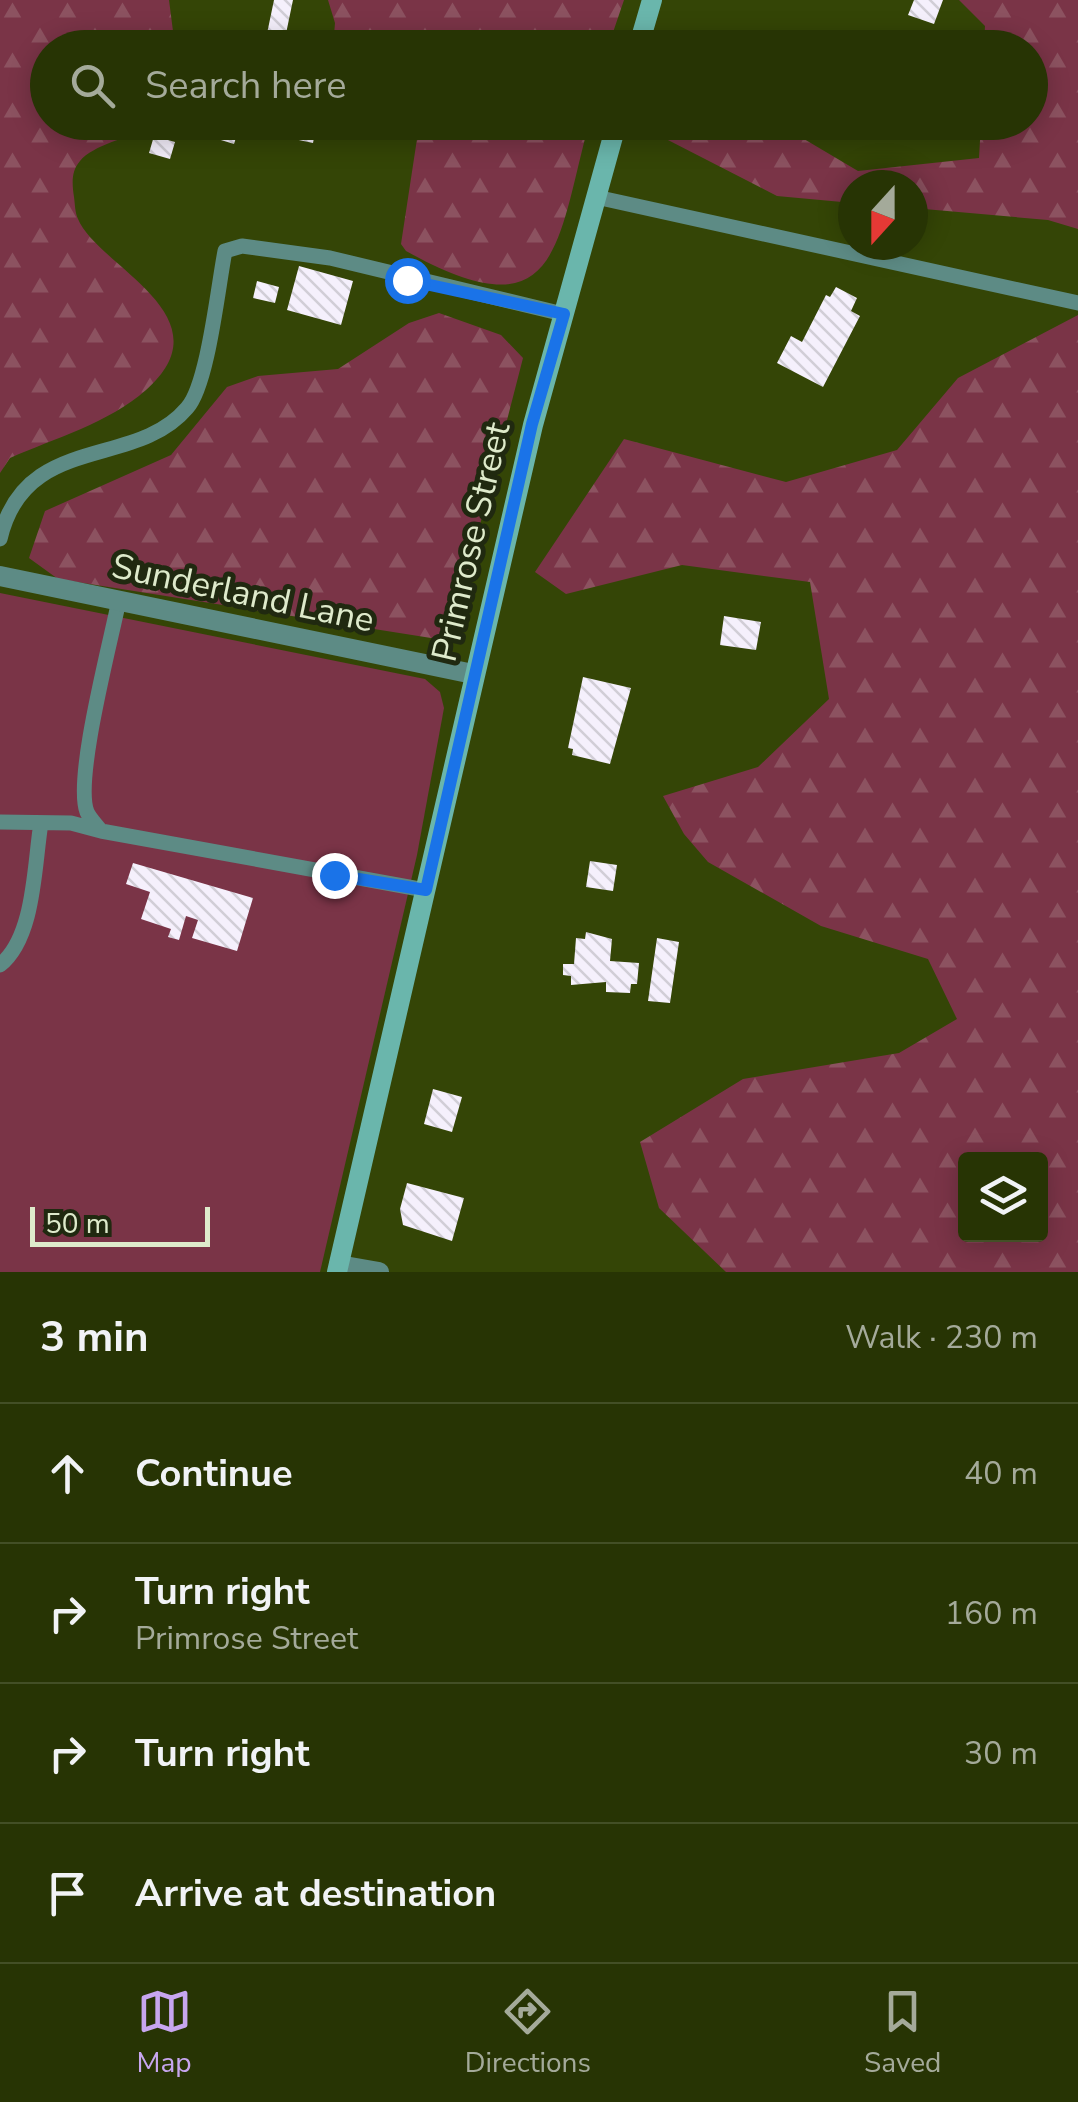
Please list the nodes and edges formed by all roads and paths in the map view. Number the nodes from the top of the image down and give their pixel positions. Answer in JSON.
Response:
{"nodes":[{"id":1,"x":652,"y":0,"type":"edge"},
{"id":2,"x":643,"y":30,"type":"edge"},
{"id":3,"x":612,"y":140,"type":"edge"},
{"id":4,"x":596,"y":198,"type":"junction"},
{"id":5,"x":1078,"y":303,"type":"edge"},
{"id":6,"x":564,"y":314,"type":"junction"},
{"id":7,"x":0,"y":539,"type":"edge"},
{"id":8,"x":0,"y":576,"type":"edge"},
{"id":9,"x":118,"y":600,"type":"junction"},
{"id":10,"x":473,"y":674,"type":"junction"},
{"id":11,"x":0,"y":822,"type":"edge"},
{"id":12,"x":41,"y":823,"type":"junction"},
{"id":13,"x":102,"y":831,"type":"junction"},
{"id":14,"x":426,"y":890,"type":"junction"},
{"id":15,"x":0,"y":965,"type":"edge"},
{"id":16,"x":338,"y":1268,"type":"edge"},
{"id":17,"x":379,"y":1272,"type":"edge"}],
"edges":[{"from":1,"to":2,"type":"main road"},
{"from":3,"to":4,"type":"main road","name":"Primrose Street"},
{"from":4,"to":5,"type":"lane"},
{"from":4,"to":6,"type":"main road","name":"Primrose Street"},
{"from":6,"to":7,"type":"lane"},
{"from":6,"to":10,"type":"main road","name":"Primrose Street"},
{"from":8,"to":9,"type":"street","name":"Sunderland Lane"},
{"from":9,"to":10,"type":"street","name":"Sunderland Lane"},
{"from":9,"to":13,"type":"lane"},
{"from":10,"to":14,"type":"main road","name":"Primrose Street"},
{"from":11,"to":12,"type":"lane"},
{"from":12,"to":13,"type":"lane"},
{"from":12,"to":15,"type":"lane"},
{"from":13,"to":14,"type":"lane"},
{"from":14,"to":16,"type":"main road","name":"Primrose Street"},
{"from":16,"to":17,"type":"street"}]}
